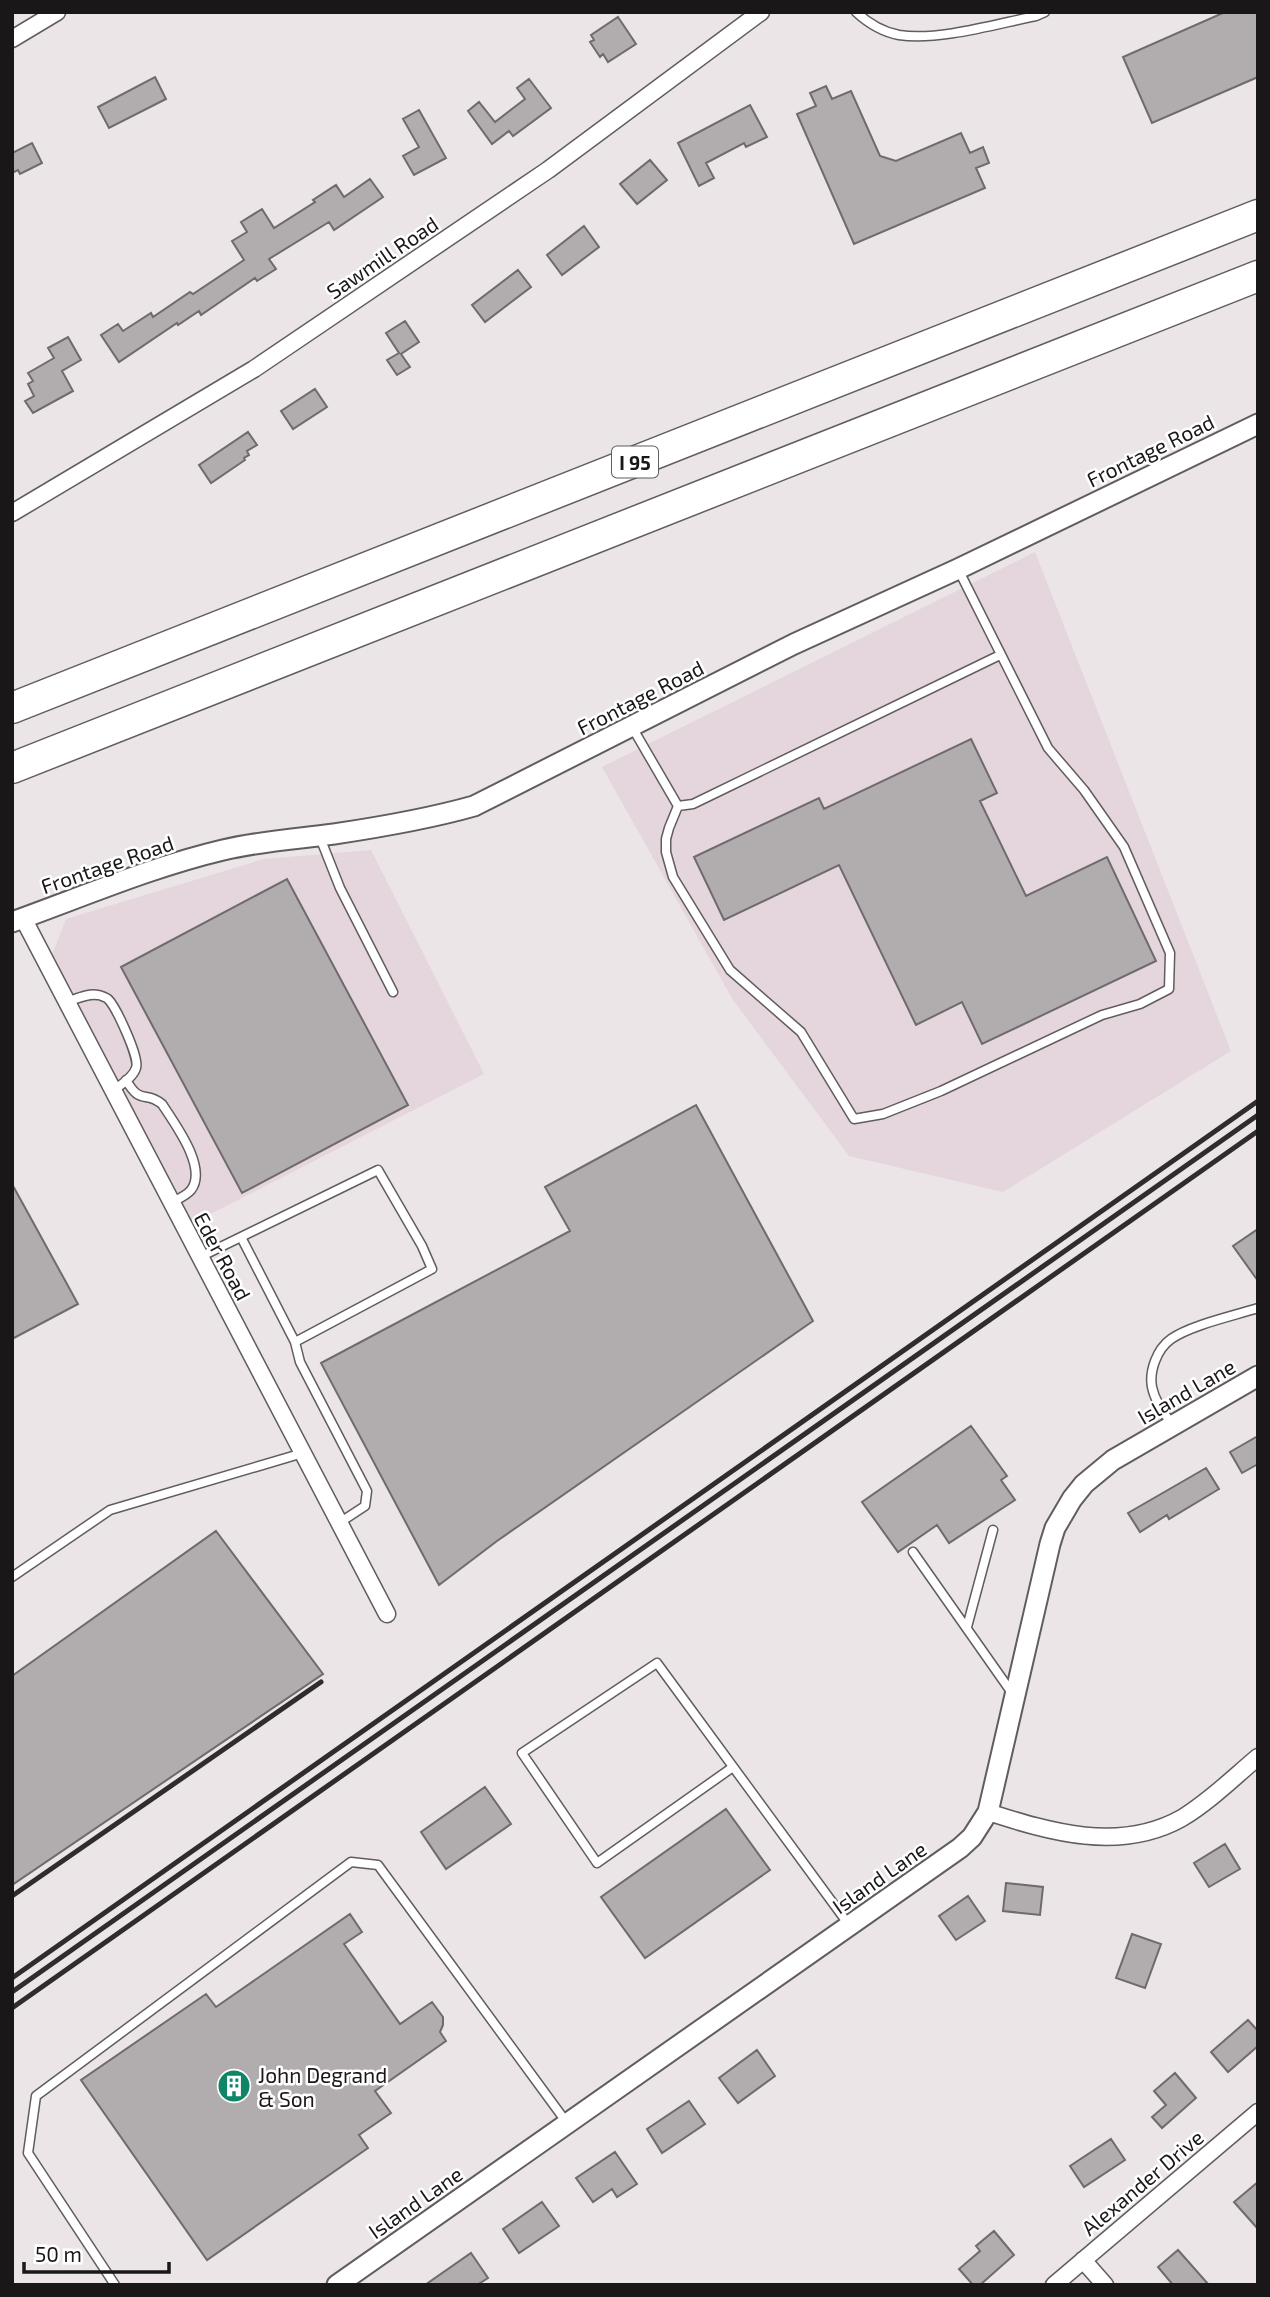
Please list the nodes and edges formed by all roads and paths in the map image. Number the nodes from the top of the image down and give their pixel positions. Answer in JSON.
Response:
{"nodes":[{"id":1,"x":57,"y":12,"type":"edge"},
{"id":2,"x":761,"y":12,"type":"edge"},
{"id":3,"x":856,"y":12,"type":"edge"},
{"id":4,"x":1045,"y":12,"type":"edge"},
{"id":5,"x":12,"y":39,"type":"edge"},
{"id":6,"x":1258,"y":215,"type":"edge"},
{"id":7,"x":1258,"y":276,"type":"edge"},
{"id":8,"x":1258,"y":424,"type":"edge"},
{"id":9,"x":12,"y":513,"type":"edge"},
{"id":10,"x":957,"y":569,"type":"junction"},
{"id":11,"x":1000,"y":655,"type":"junction"},
{"id":12,"x":12,"y":708,"type":"edge"},
{"id":13,"x":631,"y":727,"type":"junction"},
{"id":14,"x":12,"y":768,"type":"edge"},
{"id":15,"x":678,"y":806,"type":"junction"},
{"id":16,"x":319,"y":835,"type":"junction"},
{"id":17,"x":18,"y":920,"type":"edge"},
{"id":18,"x":393,"y":992,"type":"dead end"},
{"id":19,"x":66,"y":1002,"type":"junction"},
{"id":20,"x":126,"y":1080,"type":"junction"},
{"id":21,"x":113,"y":1091,"type":"junction"},
{"id":22,"x":172,"y":1202,"type":"junction"},
{"id":23,"x":241,"y":1237,"type":"junction"},
{"id":24,"x":200,"y":1257,"type":"junction"},
{"id":25,"x":1258,"y":1308,"type":"edge"},
{"id":26,"x":295,"y":1342,"type":"junction"},
{"id":27,"x":1258,"y":1376,"type":"edge"},
{"id":28,"x":1173,"y":1426,"type":"junction"},
{"id":29,"x":303,"y":1453,"type":"junction"},
{"id":30,"x":339,"y":1523,"type":"junction"},
{"id":31,"x":993,"y":1530,"type":"dead end"},
{"id":32,"x":913,"y":1552,"type":"dead end"},
{"id":33,"x":12,"y":1577,"type":"edge"},
{"id":34,"x":387,"y":1614,"type":"dead end"},
{"id":35,"x":967,"y":1627,"type":"junction"},
{"id":36,"x":1014,"y":1695,"type":"junction"},
{"id":37,"x":1258,"y":1757,"type":"edge"},
{"id":38,"x":733,"y":1767,"type":"junction"},
{"id":39,"x":988,"y":1812,"type":"junction"},
{"id":40,"x":849,"y":1925,"type":"junction"},
{"id":41,"x":1258,"y":2112,"type":"edge"},
{"id":42,"x":567,"y":2123,"type":"junction"},
{"id":43,"x":1083,"y":2260,"type":"junction"},
{"id":44,"x":115,"y":2285,"type":"edge"},
{"id":45,"x":337,"y":2285,"type":"edge"},
{"id":46,"x":1054,"y":2285,"type":"edge"},
{"id":47,"x":1105,"y":2285,"type":"edge"}],
"edges":[{"from":1,"to":5,"type":"street"},
{"from":2,"to":9,"type":"street","name":"Sawmill Road"},
{"from":3,"to":4,"type":"lane"},
{"from":6,"to":12,"type":"highway","number":"I 95"},
{"from":7,"to":14,"type":"highway"},
{"from":8,"to":10,"type":"street","name":"Frontage Road"},
{"from":10,"to":11,"type":"lane"},
{"from":10,"to":13,"type":"street","name":"Frontage Road"},
{"from":11,"to":15,"type":"lane"},
{"from":11,"to":15,"type":"lane"},
{"from":13,"to":15,"type":"lane"},
{"from":13,"to":16,"type":"street","name":"Frontage Road"},
{"from":16,"to":17,"type":"street","name":"Frontage Road"},
{"from":16,"to":18,"type":"lane"},
{"from":17,"to":19,"type":"street","name":"Eder Road"},
{"from":19,"to":20,"type":"lane"},
{"from":19,"to":21,"type":"street","name":"Eder Road"},
{"from":20,"to":21,"type":"lane"},
{"from":20,"to":22,"type":"lane"},
{"from":21,"to":22,"type":"street","name":"Eder Road"},
{"from":22,"to":24,"type":"street","name":"Eder Road"},
{"from":23,"to":24,"type":"lane"},
{"from":23,"to":26,"type":"lane"},
{"from":23,"to":26,"type":"lane"},
{"from":24,"to":29,"type":"street","name":"Eder Road"},
{"from":25,"to":28,"type":"lane"},
{"from":26,"to":30,"type":"lane"},
{"from":27,"to":28,"type":"street","name":"Island Lane"},
{"from":28,"to":36,"type":"street","name":"Island Lane"},
{"from":29,"to":30,"type":"street","name":"Eder Road"},
{"from":29,"to":33,"type":"lane"},
{"from":30,"to":34,"type":"street","name":"Eder Road"},
{"from":31,"to":35,"type":"lane"},
{"from":32,"to":35,"type":"lane"},
{"from":35,"to":36,"type":"lane"},
{"from":36,"to":39,"type":"street","name":"Island Lane"},
{"from":37,"to":39,"type":"street"},
{"from":38,"to":38,"type":"lane"},
{"from":38,"to":40,"type":"lane"},
{"from":39,"to":40,"type":"street","name":"Island Lane"},
{"from":40,"to":42,"type":"street","name":"Island Lane"},
{"from":41,"to":43,"type":"street","name":"Alexander Drive"},
{"from":42,"to":44,"type":"lane"},
{"from":42,"to":45,"type":"street","name":"Island Lane"},
{"from":43,"to":46,"type":"street","name":"Alexander Drive"},
{"from":43,"to":47,"type":"street"}]}
